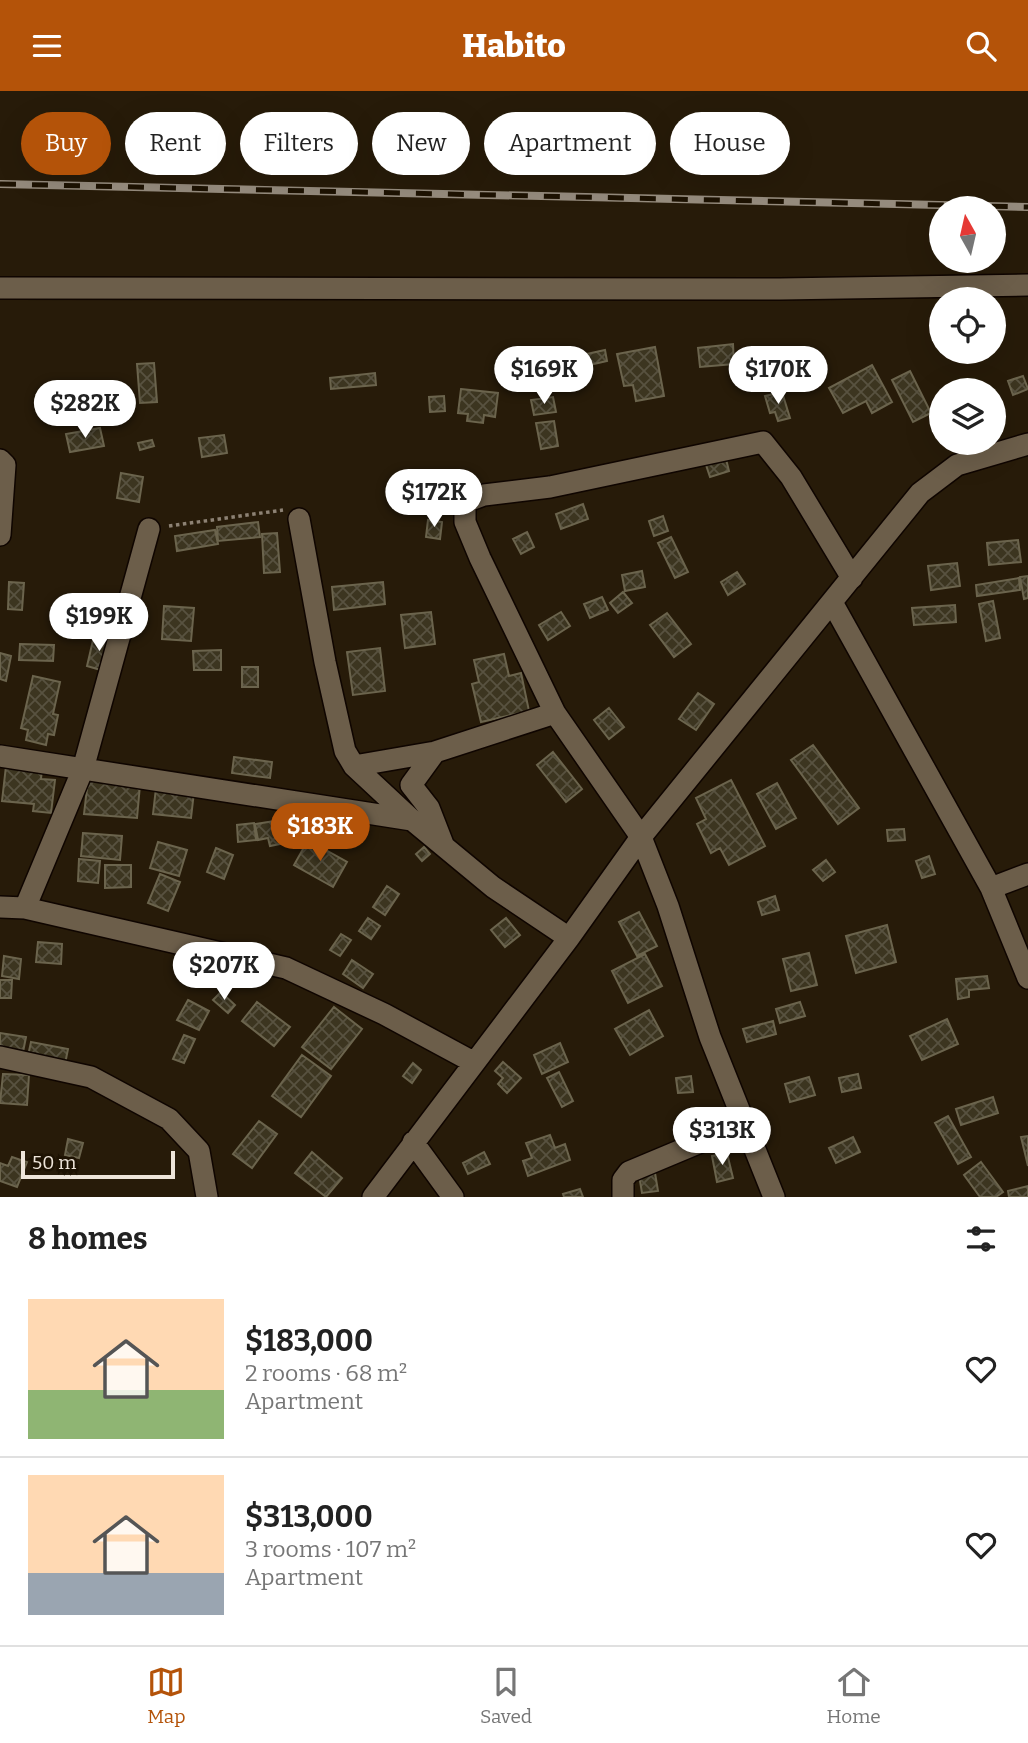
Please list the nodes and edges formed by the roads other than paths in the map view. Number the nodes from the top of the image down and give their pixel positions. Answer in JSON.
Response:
{"nodes":[{"id":1,"x":1028,"y":285,"type":"edge"},
{"id":2,"x":0,"y":288,"type":"edge"},
{"id":3,"x":1028,"y":445,"type":"edge"},
{"id":4,"x":0,"y":460,"type":"edge"},
{"id":5,"x":299,"y":519,"type":"road end"},
{"id":6,"x":149,"y":529,"type":"road end"},
{"id":7,"x":0,"y":535,"type":"edge"},
{"id":8,"x":852,"y":577,"type":"junction"},
{"id":9,"x":833,"y":604,"type":"junction"},
{"id":10,"x":555,"y":713,"type":"junction"},
{"id":11,"x":435,"y":752,"type":"junction"},
{"id":12,"x":0,"y":756,"type":"edge"},
{"id":13,"x":354,"y":766,"type":"junction"},
{"id":14,"x":83,"y":769,"type":"junction"},
{"id":15,"x":412,"y":820,"type":"junction"},
{"id":16,"x":641,"y":837,"type":"junction"},
{"id":17,"x":445,"y":849,"type":"junction"},
{"id":18,"x":1028,"y":874,"type":"edge"},
{"id":19,"x":991,"y":888,"type":"junction"},
{"id":20,"x":0,"y":907,"type":"edge"},
{"id":21,"x":25,"y":908,"type":"junction"},
{"id":22,"x":569,"y":938,"type":"junction"},
{"id":23,"x":1028,"y":978,"type":"edge"},
{"id":24,"x":0,"y":1057,"type":"edge"},
{"id":25,"x":473,"y":1062,"type":"junction"},
{"id":26,"x":746,"y":1123,"type":"junction"},
{"id":27,"x":413,"y":1142,"type":"junction"},
{"id":28,"x":207,"y":1197,"type":"edge"},
{"id":29,"x":373,"y":1197,"type":"edge"},
{"id":30,"x":453,"y":1197,"type":"edge"},
{"id":31,"x":623,"y":1197,"type":"edge"},
{"id":32,"x":774,"y":1197,"type":"edge"}],
"edges":[{"from":1,"to":2,"type":"street"},
{"from":3,"to":8,"type":"street"},
{"from":4,"to":7,"type":"street"},
{"from":5,"to":13,"type":"street"},
{"from":6,"to":14,"type":"street"},
{"from":8,"to":9,"type":"street"},
{"from":8,"to":10,"type":"street"},
{"from":9,"to":16,"type":"street"},
{"from":9,"to":19,"type":"street"},
{"from":10,"to":11,"type":"street"},
{"from":10,"to":16,"type":"street"},
{"from":11,"to":13,"type":"street"},
{"from":11,"to":17,"type":"street"},
{"from":12,"to":14,"type":"street"},
{"from":13,"to":15,"type":"street"},
{"from":14,"to":15,"type":"street"},
{"from":14,"to":21,"type":"street"},
{"from":15,"to":17,"type":"street"},
{"from":16,"to":22,"type":"street"},
{"from":16,"to":26,"type":"street"},
{"from":17,"to":22,"type":"street"},
{"from":18,"to":19,"type":"street"},
{"from":19,"to":23,"type":"street"},
{"from":20,"to":21,"type":"street"},
{"from":21,"to":25,"type":"street"},
{"from":22,"to":25,"type":"street"},
{"from":24,"to":28,"type":"street"},
{"from":25,"to":27,"type":"street"},
{"from":26,"to":31,"type":"street"},
{"from":26,"to":32,"type":"street"},
{"from":27,"to":29,"type":"street"},
{"from":27,"to":30,"type":"street"}]}
